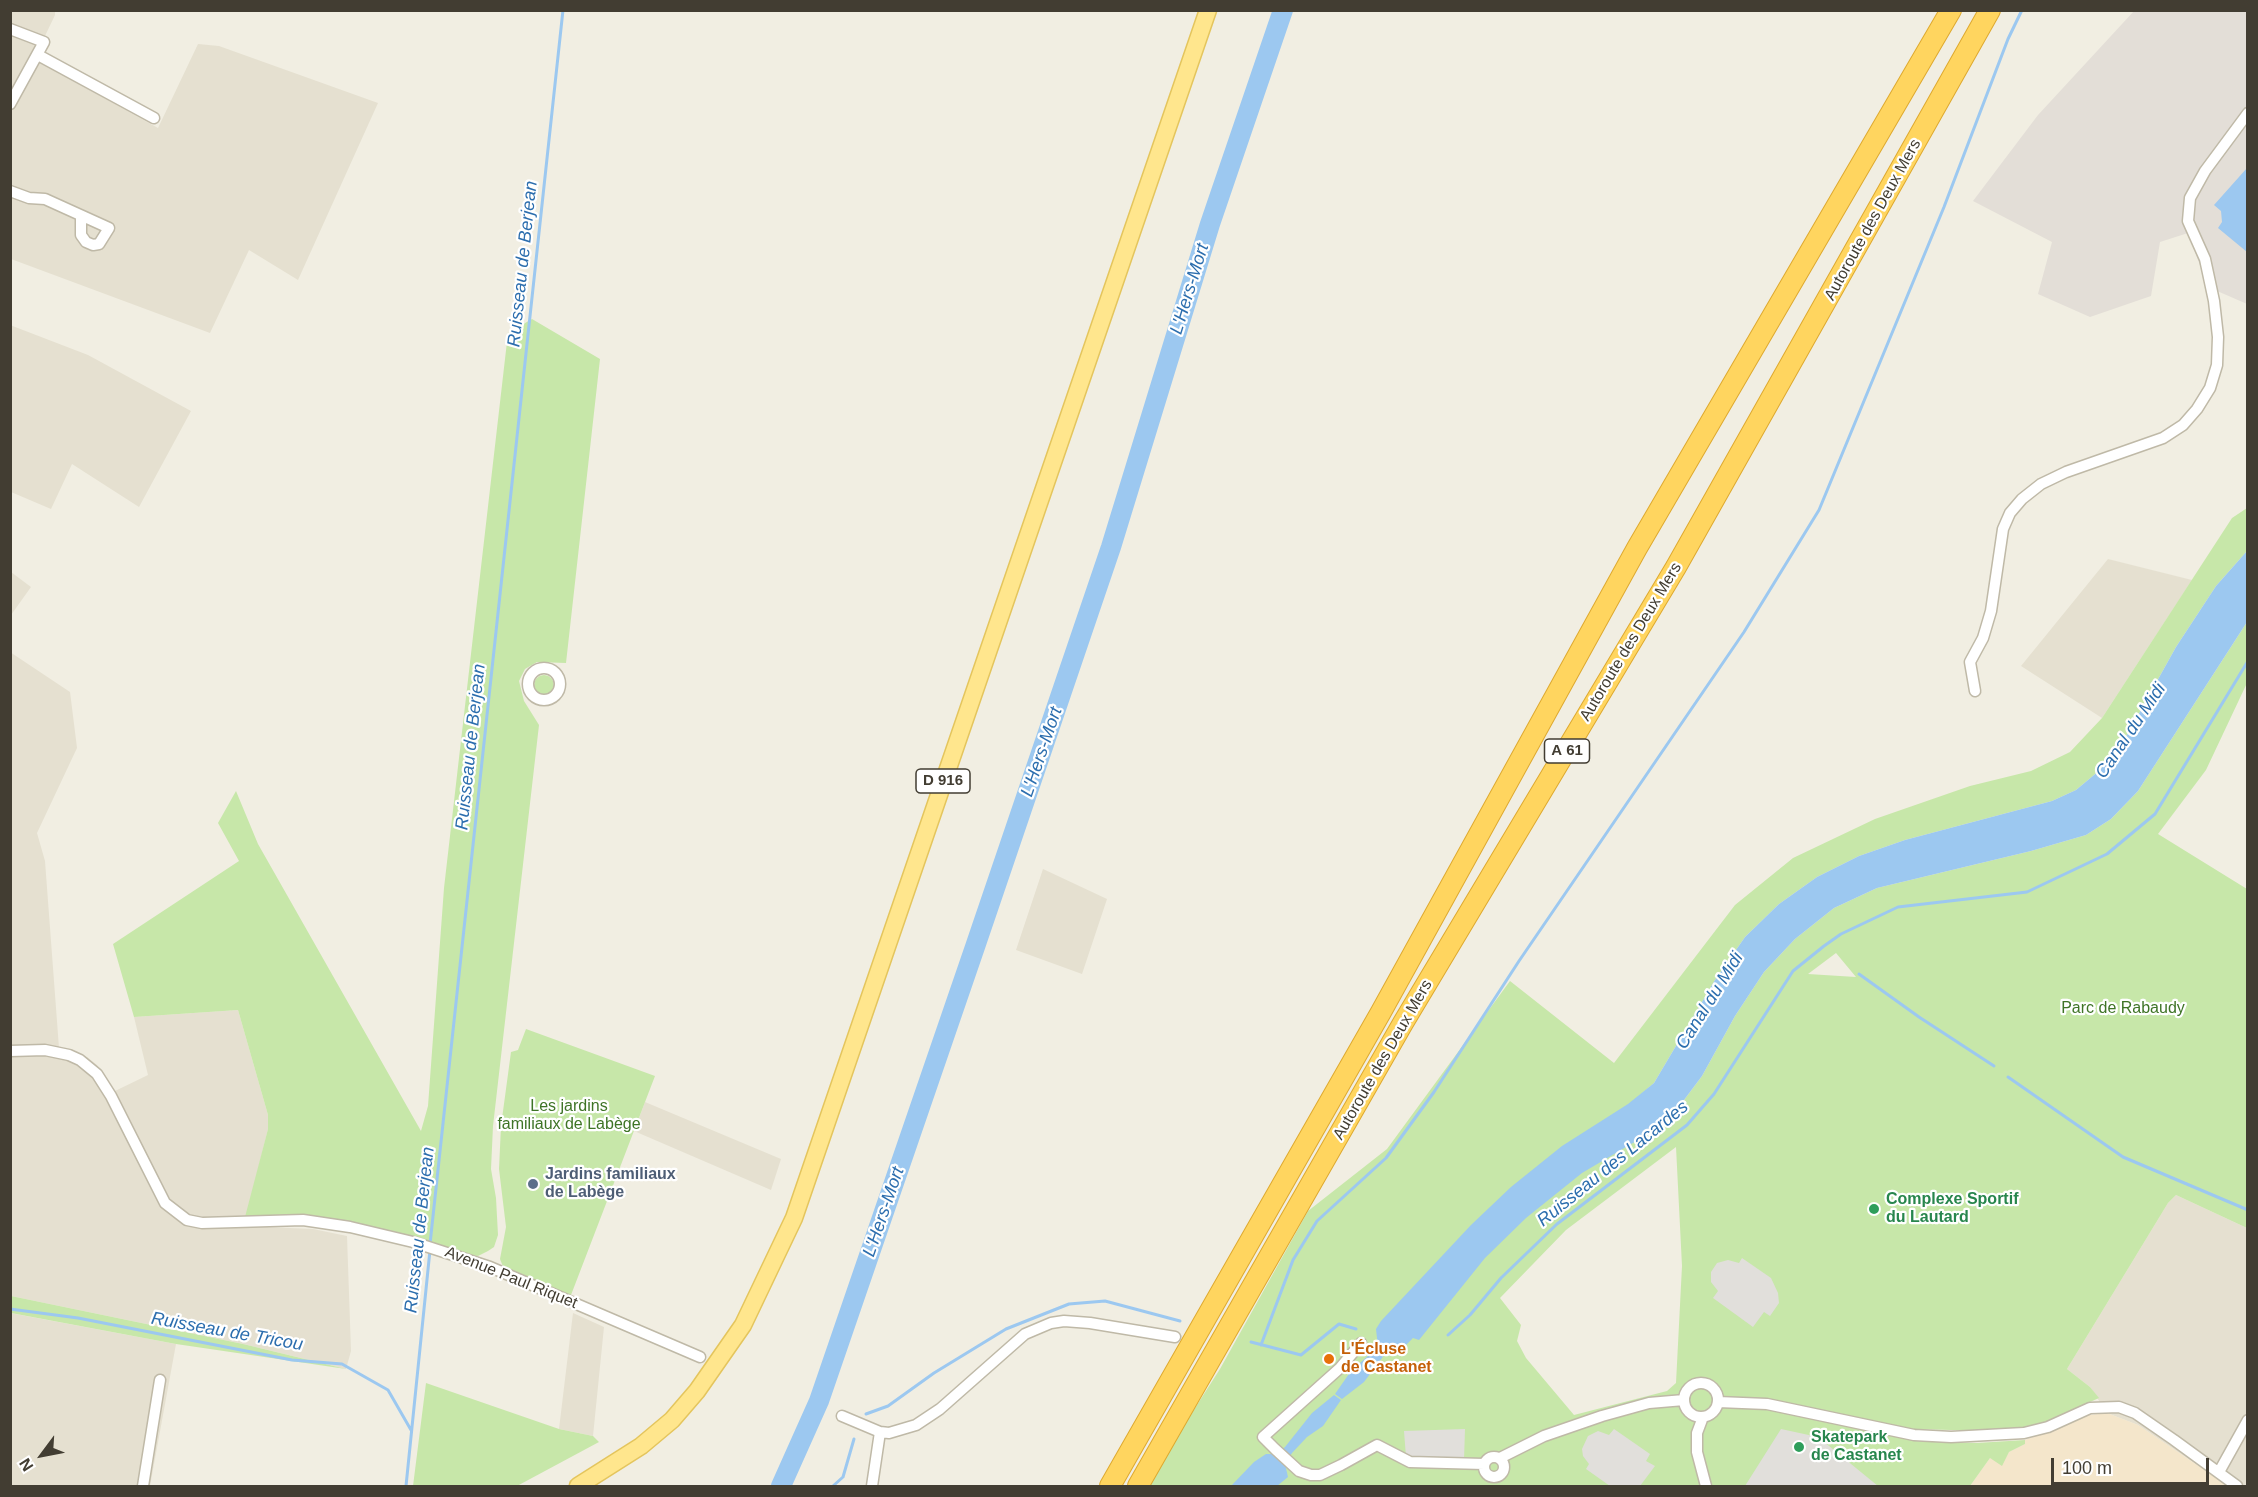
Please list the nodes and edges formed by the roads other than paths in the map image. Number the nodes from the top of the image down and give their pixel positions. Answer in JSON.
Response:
{"nodes":[{"id":1,"x":1208,"y":10,"type":"edge"},
{"id":2,"x":1951,"y":10,"type":"edge"},
{"id":3,"x":1990,"y":10,"type":"edge"},
{"id":4,"x":15,"y":30,"type":"edge"},
{"id":5,"x":38,"y":55,"type":"junction"},
{"id":6,"x":10,"y":104,"type":"edge"},
{"id":7,"x":2247,"y":113,"type":"edge"},
{"id":8,"x":154,"y":118,"type":"dead end"},
{"id":9,"x":10,"y":191,"type":"edge"},
{"id":10,"x":81,"y":216,"type":"dead end"},
{"id":11,"x":1975,"y":691,"type":"dead end"},
{"id":12,"x":10,"y":1051,"type":"edge"},
{"id":13,"x":1175,"y":1337,"type":"dead end"},
{"id":14,"x":1361,"y":1343,"type":"dead end"},
{"id":15,"x":700,"y":1357,"type":"dead end"},
{"id":16,"x":160,"y":1380,"type":"dead end"},
{"id":17,"x":1684,"y":1400,"type":"junction"},
{"id":18,"x":1718,"y":1401,"type":"junction"},
{"id":19,"x":842,"y":1416,"type":"dead end"},
{"id":20,"x":1703,"y":1417,"type":"junction"},
{"id":21,"x":2247,"y":1420,"type":"edge"},
{"id":22,"x":880,"y":1432,"type":"junction"},
{"id":23,"x":1500,"y":1458,"type":"junction"},
{"id":24,"x":1484,"y":1464,"type":"junction"},
{"id":25,"x":2219,"y":1472,"type":"junction"},
{"id":26,"x":143,"y":1486,"type":"edge"},
{"id":27,"x":578,"y":1486,"type":"edge"},
{"id":28,"x":872,"y":1486,"type":"edge"},
{"id":29,"x":1110,"y":1486,"type":"edge"},
{"id":30,"x":1138,"y":1486,"type":"edge"},
{"id":31,"x":1706,"y":1486,"type":"edge"},
{"id":32,"x":2236,"y":1486,"type":"edge"}],
"edges":[{"from":1,"to":27,"type":"main road","number":"D 916"},
{"from":2,"to":29,"type":"highway","name":"Autoroute des Deux Mers","number":"A 61"},
{"from":3,"to":30,"type":"highway","name":"Autoroute des Deux Mers","number":"A 61"},
{"from":4,"to":5,"type":"street"},
{"from":5,"to":6,"type":"street"},
{"from":5,"to":8,"type":"street"},
{"from":7,"to":11,"type":"street"},
{"from":9,"to":10,"type":"street"},
{"from":12,"to":15,"type":"street","name":"Avenue Paul Riquet"},
{"from":13,"to":22,"type":"street"},
{"from":14,"to":24,"type":"street"},
{"from":16,"to":26,"type":"street"},
{"from":17,"to":18,"type":"street"},
{"from":17,"to":20,"type":"street"},
{"from":17,"to":23,"type":"street"},
{"from":18,"to":20,"type":"street"},
{"from":18,"to":25,"type":"street"},
{"from":19,"to":22,"type":"street"},
{"from":20,"to":31,"type":"street"},
{"from":21,"to":25,"type":"street"},
{"from":22,"to":28,"type":"street"},
{"from":23,"to":24,"type":"street"},
{"from":23,"to":24,"type":"street"},
{"from":25,"to":32,"type":"street"}]}
